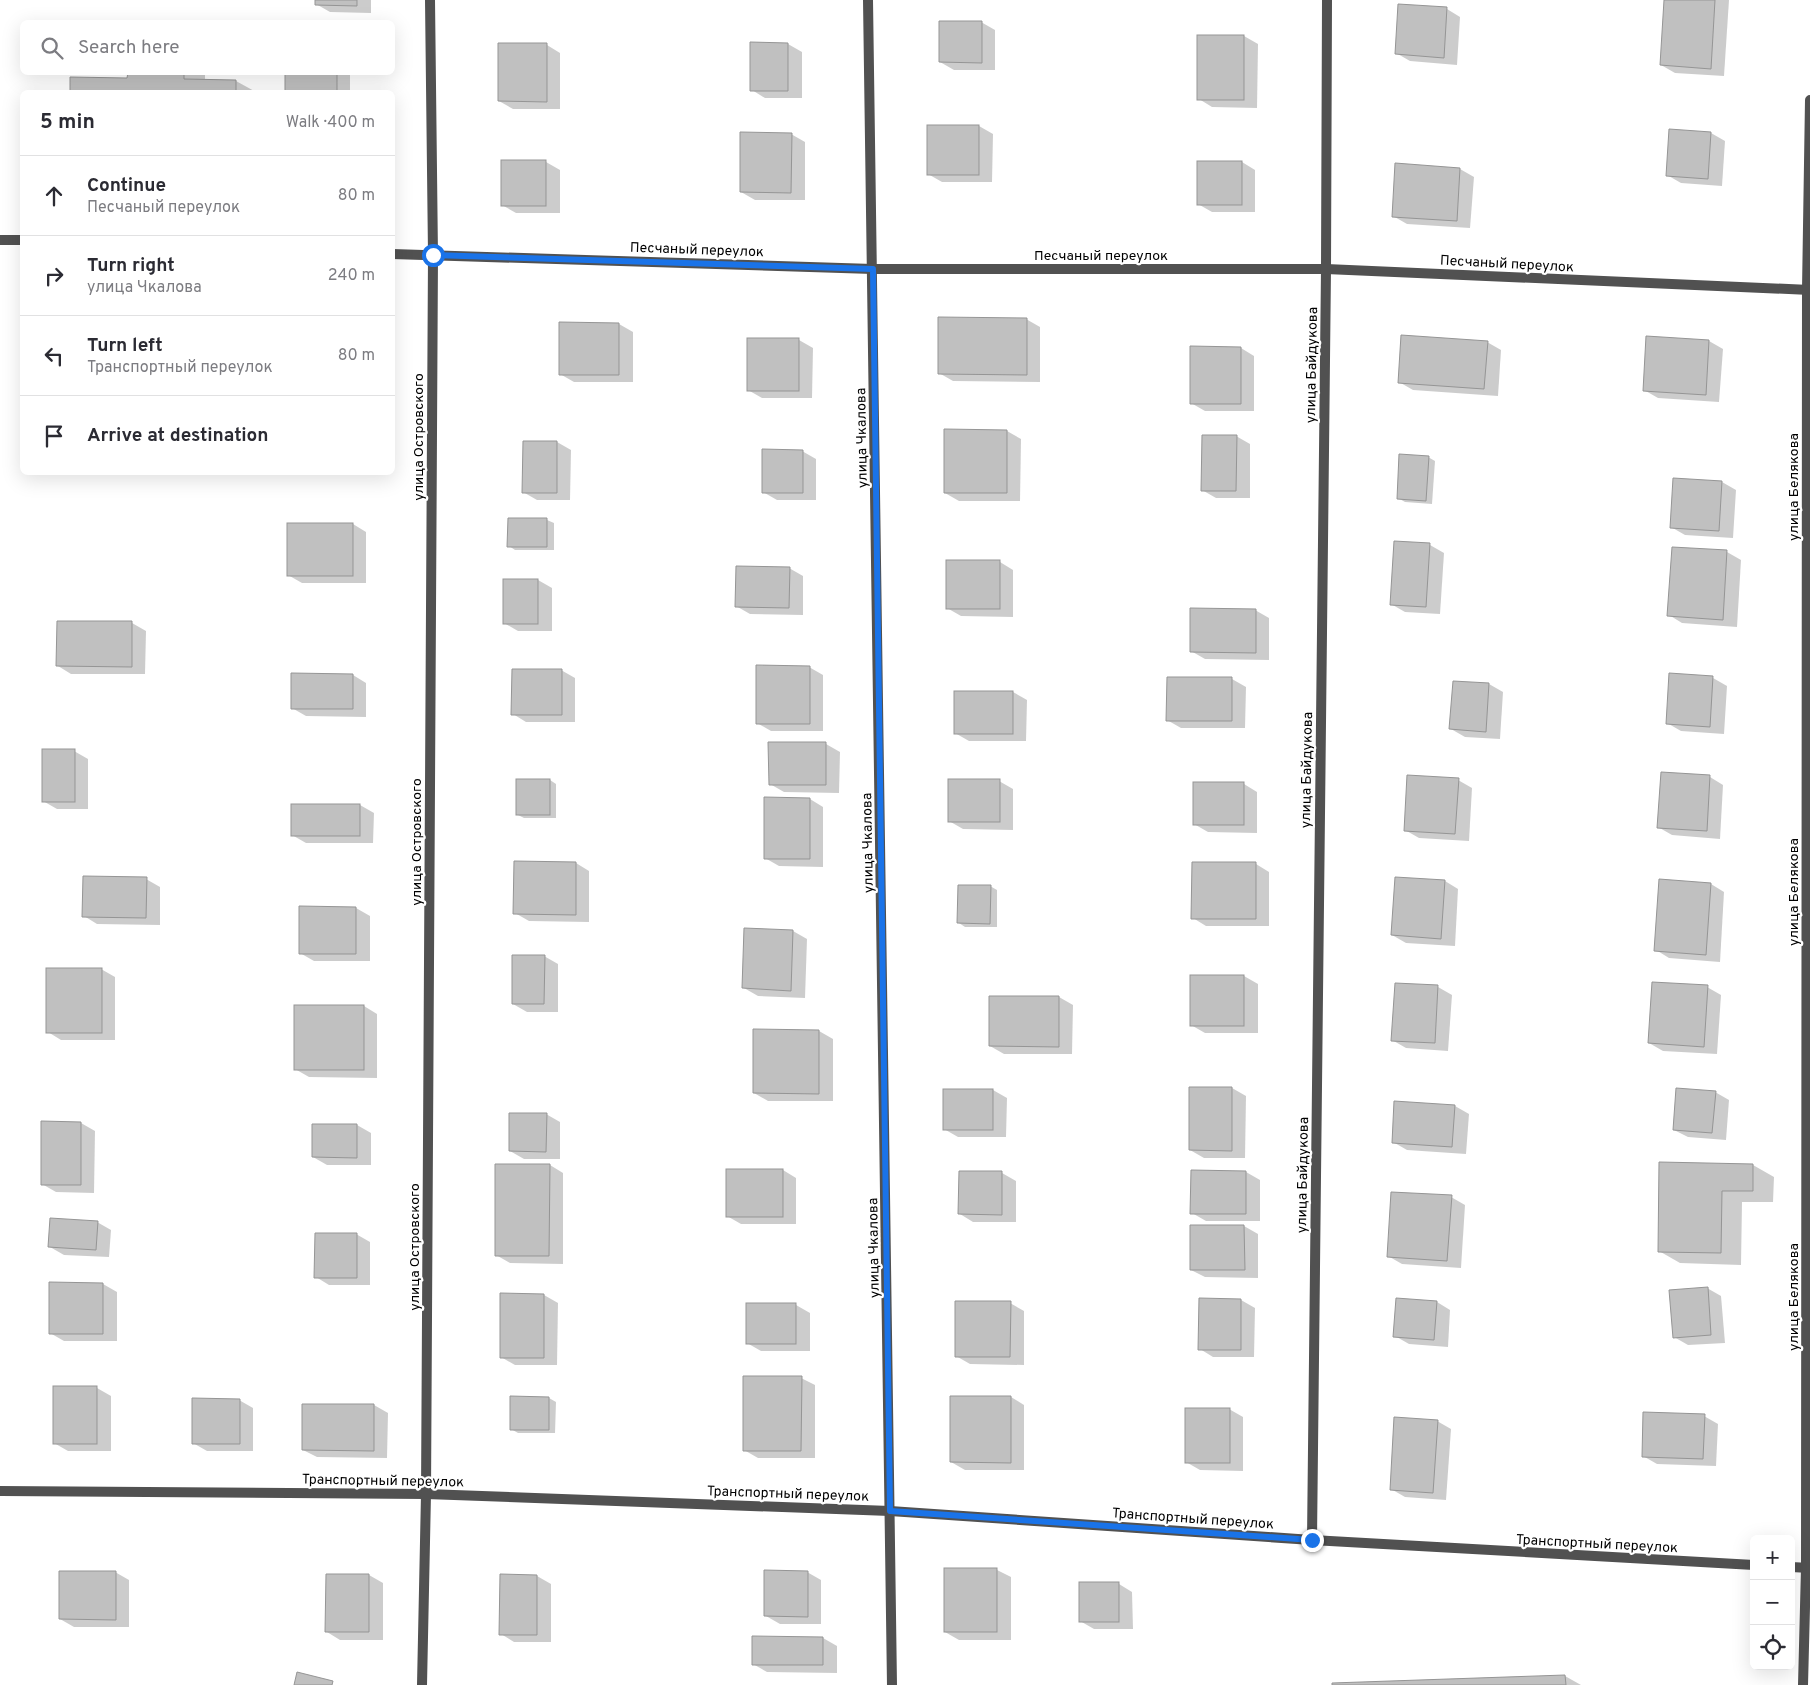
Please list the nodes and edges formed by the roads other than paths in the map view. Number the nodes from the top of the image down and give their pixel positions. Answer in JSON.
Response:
{"nodes":[{"id":1,"x":430,"y":0,"type":"edge"},
{"id":2,"x":868,"y":0,"type":"edge"},
{"id":3,"x":1327,"y":0,"type":"edge"},
{"id":4,"x":1810,"y":100,"type":"edge"},
{"id":5,"x":0,"y":240,"type":"edge"},
{"id":6,"x":20,"y":240,"type":"edge"},
{"id":7,"x":395,"y":254,"type":"edge"},
{"id":8,"x":433,"y":255,"type":"junction"},
{"id":9,"x":873,"y":269,"type":"junction"},
{"id":10,"x":1326,"y":269,"type":"junction"},
{"id":11,"x":1808,"y":290,"type":"edge"},
{"id":12,"x":0,"y":1490,"type":"edge"},
{"id":13,"x":426,"y":1494,"type":"junction"},
{"id":14,"x":890,"y":1511,"type":"junction"},
{"id":15,"x":1312,"y":1540,"type":"junction"},
{"id":16,"x":1750,"y":1565,"type":"edge"},
{"id":17,"x":1795,"y":1568,"type":"edge"},
{"id":18,"x":1808,"y":1568,"type":"edge"},
{"id":19,"x":422,"y":1685,"type":"edge"},
{"id":20,"x":892,"y":1685,"type":"edge"},
{"id":21,"x":1803,"y":1685,"type":"edge"}],
"edges":[{"from":1,"to":8,"type":"street","name":"улица Островского"},
{"from":2,"to":9,"type":"street","name":"улица Чкалова"},
{"from":3,"to":10,"type":"street","name":"улица Байдукова"},
{"from":4,"to":11,"type":"street","name":"улица Белякова"},
{"from":5,"to":6,"type":"street"},
{"from":7,"to":8,"type":"street","name":"Песчаный переулок"},
{"from":8,"to":9,"type":"street","name":"Песчаный переулок"},
{"from":8,"to":13,"type":"street","name":"улица Островского"},
{"from":9,"to":10,"type":"street","name":"Песчаный переулок"},
{"from":9,"to":14,"type":"street","name":"улица Чкалова"},
{"from":10,"to":11,"type":"street","name":"Песчаный переулок"},
{"from":10,"to":15,"type":"street","name":"улица Байдукова"},
{"from":11,"to":18,"type":"street","name":"улица Белякова"},
{"from":12,"to":13,"type":"street","name":"Транспортный переулок"},
{"from":13,"to":14,"type":"street","name":"Транспортный переулок"},
{"from":13,"to":19,"type":"street","name":"улица Островского"},
{"from":14,"to":15,"type":"street","name":"Транспортный переулок"},
{"from":14,"to":20,"type":"street","name":"улица Чкалова"},
{"from":15,"to":16,"type":"street","name":"Транспортный переулок"},
{"from":17,"to":18,"type":"street"},
{"from":18,"to":21,"type":"street","name":"улица Белякова"}]}
